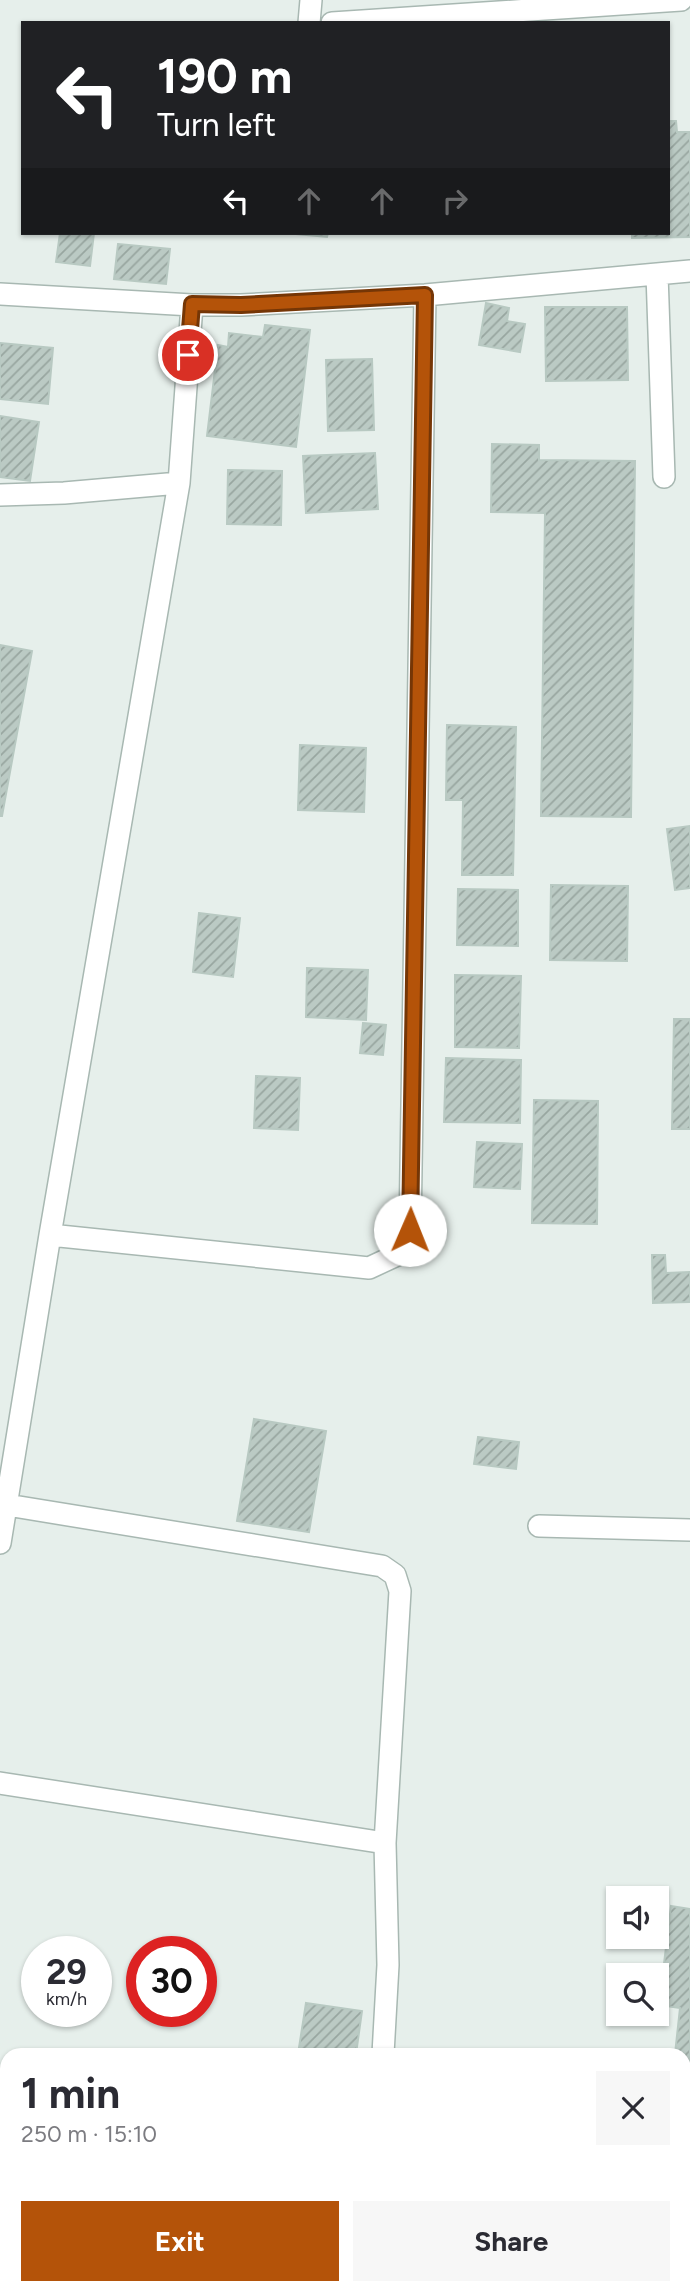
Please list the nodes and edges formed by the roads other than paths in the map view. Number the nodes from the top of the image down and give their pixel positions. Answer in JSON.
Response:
{"nodes":[{"id":1,"x":311,"y":0,"type":"edge"},
{"id":2,"x":681,"y":0,"type":"edge"},
{"id":3,"x":309,"y":21,"type":"edge"},
{"id":4,"x":362,"y":21,"type":"edge"},
{"id":5,"x":690,"y":271,"type":"edge"},
{"id":6,"x":657,"y":274,"type":"junction"},
{"id":7,"x":0,"y":294,"type":"edge"},
{"id":8,"x":425,"y":295,"type":"junction"},
{"id":9,"x":192,"y":304,"type":"junction"},
{"id":10,"x":664,"y":477,"type":"dead end"},
{"id":11,"x":179,"y":483,"type":"junction"},
{"id":12,"x":0,"y":495,"type":"edge"},
{"id":13,"x":50,"y":1235,"type":"junction"},
{"id":14,"x":7,"y":1505,"type":"junction"},
{"id":15,"x":539,"y":1527,"type":"dead end"},
{"id":16,"x":690,"y":1530,"type":"edge"},
{"id":17,"x":0,"y":1542,"type":"edge"},
{"id":18,"x":0,"y":1783,"type":"edge"},
{"id":19,"x":385,"y":1843,"type":"junction"},
{"id":20,"x":383,"y":2048,"type":"edge"}],
"edges":[{"from":1,"to":3,"type":"street"},
{"from":2,"to":4,"type":"street"},
{"from":5,"to":6,"type":"street"},
{"from":6,"to":8,"type":"street"},
{"from":6,"to":10,"type":"street"},
{"from":7,"to":9,"type":"street"},
{"from":8,"to":9,"type":"street"},
{"from":8,"to":13,"type":"street"},
{"from":9,"to":11,"type":"street"},
{"from":11,"to":12,"type":"street"},
{"from":11,"to":13,"type":"street"},
{"from":13,"to":14,"type":"street"},
{"from":14,"to":17,"type":"street"},
{"from":14,"to":19,"type":"street"},
{"from":15,"to":16,"type":"street"},
{"from":18,"to":19,"type":"street"},
{"from":19,"to":20,"type":"street"}]}
